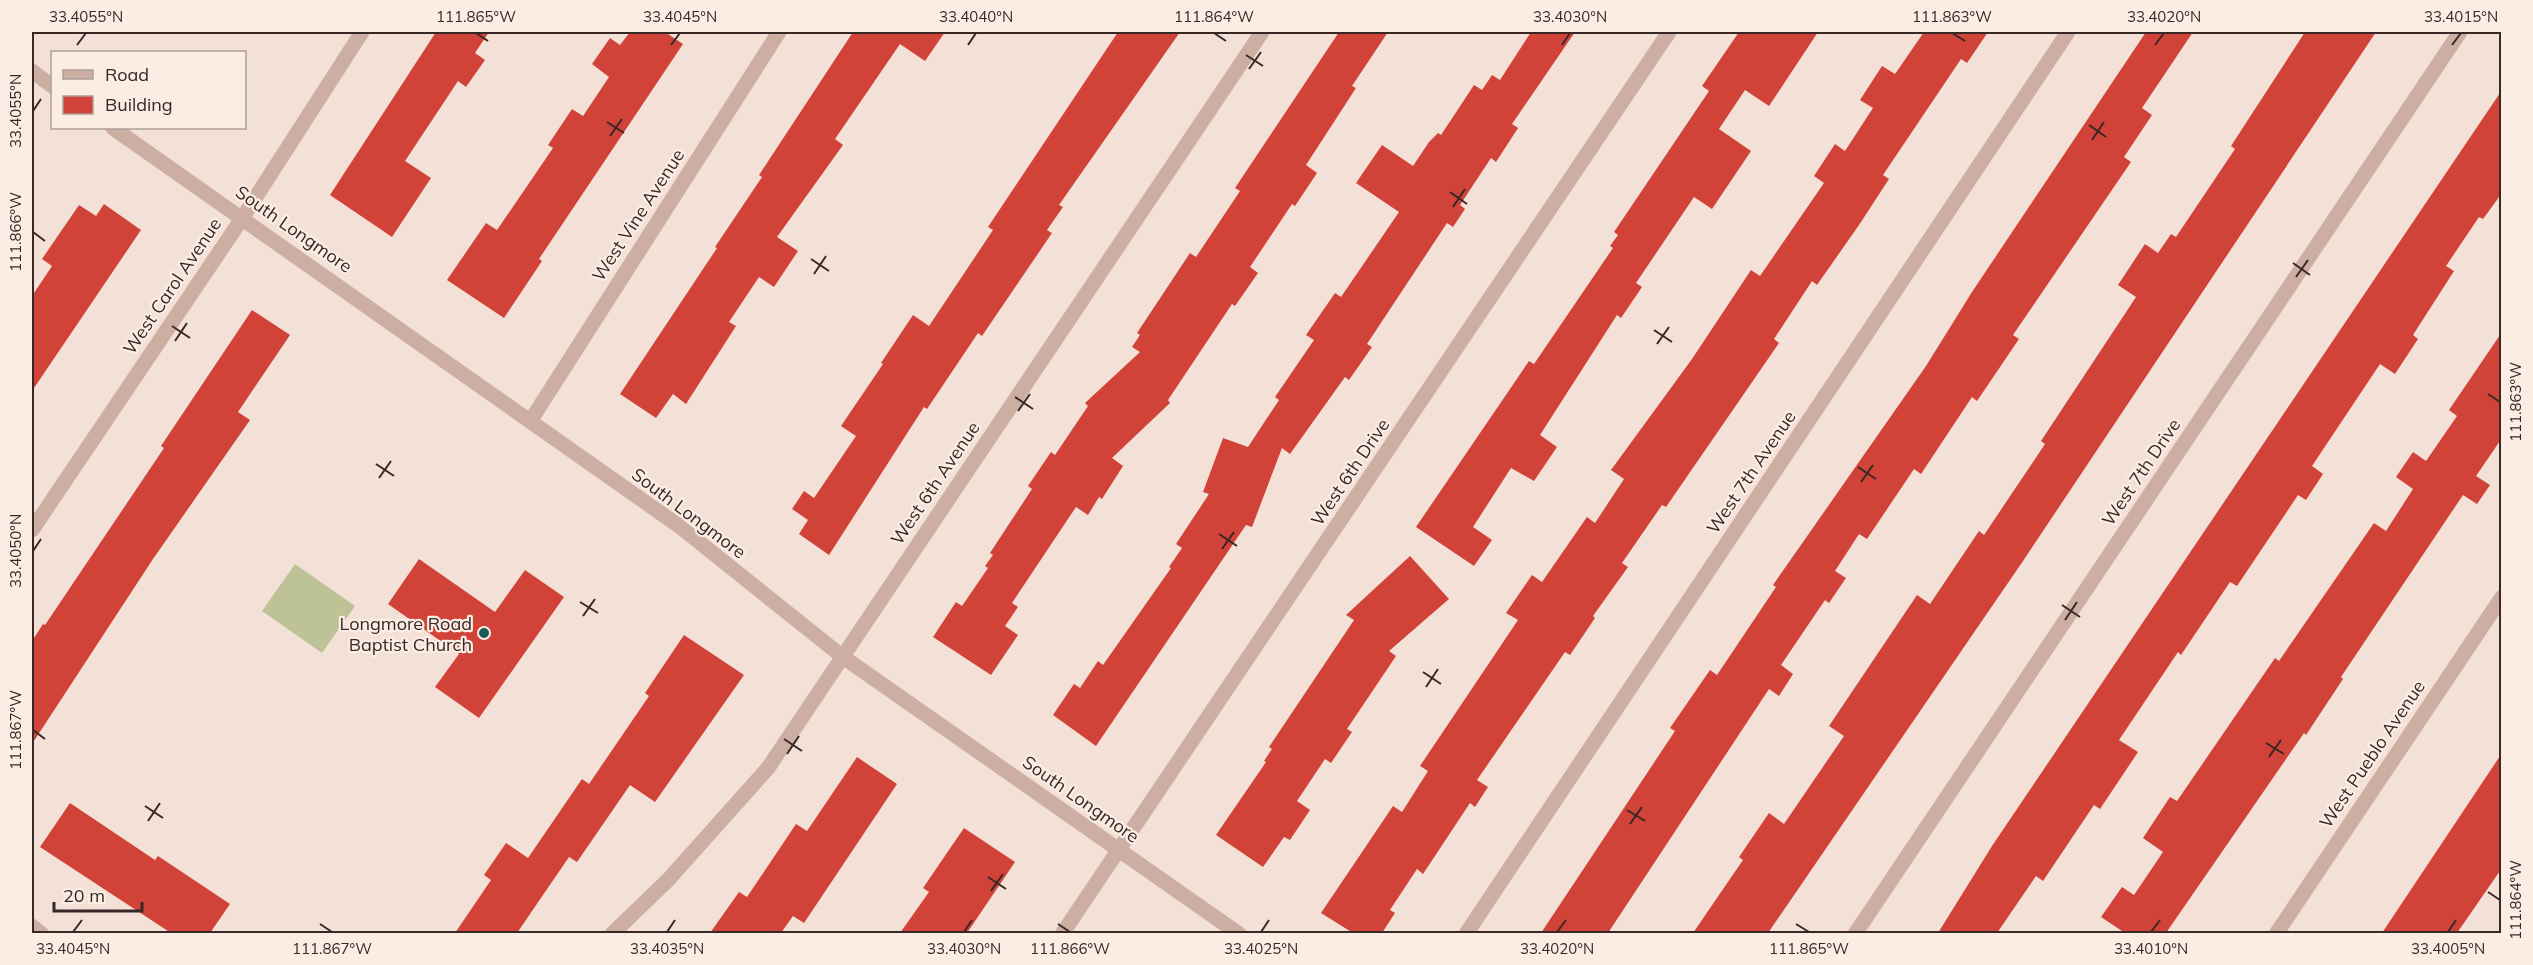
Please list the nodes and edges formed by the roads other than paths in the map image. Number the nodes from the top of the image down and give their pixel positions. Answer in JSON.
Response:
{"nodes":[{"id":1,"x":362,"y":32,"type":"edge"},
{"id":2,"x":779,"y":32,"type":"edge"},
{"id":3,"x":1262,"y":32,"type":"edge"},
{"id":4,"x":1669,"y":32,"type":"edge"},
{"id":5,"x":2068,"y":32,"type":"edge"},
{"id":6,"x":2460,"y":32,"type":"edge"},
{"id":7,"x":32,"y":71,"type":"edge"},
{"id":8,"x":51,"y":85,"type":"edge"},
{"id":9,"x":114,"y":129,"type":"edge"},
{"id":10,"x":243,"y":217,"type":"junction"},
{"id":11,"x":531,"y":420,"type":"junction"},
{"id":12,"x":32,"y":530,"type":"edge"},
{"id":13,"x":2502,"y":597,"type":"edge"},
{"id":14,"x":843,"y":657,"type":"junction"},
{"id":15,"x":1121,"y":849,"type":"junction"},
{"id":16,"x":32,"y":926,"type":"edge"},
{"id":17,"x":42,"y":933,"type":"edge"},
{"id":18,"x":612,"y":933,"type":"edge"},
{"id":19,"x":1062,"y":933,"type":"edge"},
{"id":20,"x":1239,"y":933,"type":"edge"},
{"id":21,"x":1466,"y":933,"type":"edge"},
{"id":22,"x":1855,"y":933,"type":"edge"},
{"id":23,"x":2276,"y":933,"type":"edge"}],
"edges":[{"from":1,"to":10,"type":"street","name":"West Carol Avenue"},
{"from":2,"to":11,"type":"street","name":"West Vine Avenue"},
{"from":3,"to":14,"type":"street","name":"West 6th Avenue"},
{"from":4,"to":15,"type":"street","name":"West 6th Drive"},
{"from":5,"to":21,"type":"street","name":"West 7th Avenue"},
{"from":6,"to":22,"type":"street","name":"West 7th Drive"},
{"from":7,"to":8,"type":"street"},
{"from":9,"to":10,"type":"street","name":"South Longmore"},
{"from":10,"to":11,"type":"street","name":"South Longmore"},
{"from":10,"to":12,"type":"street","name":"West Carol Avenue"},
{"from":11,"to":14,"type":"street","name":"South Longmore"},
{"from":13,"to":23,"type":"street","name":"West Pueblo Avenue"},
{"from":14,"to":15,"type":"street","name":"South Longmore"},
{"from":14,"to":18,"type":"street","name":"West 6th Avenue"},
{"from":15,"to":19,"type":"street","name":"West 6th Drive"},
{"from":15,"to":20,"type":"street","name":"South Longmore"},
{"from":16,"to":17,"type":"street"}]}
